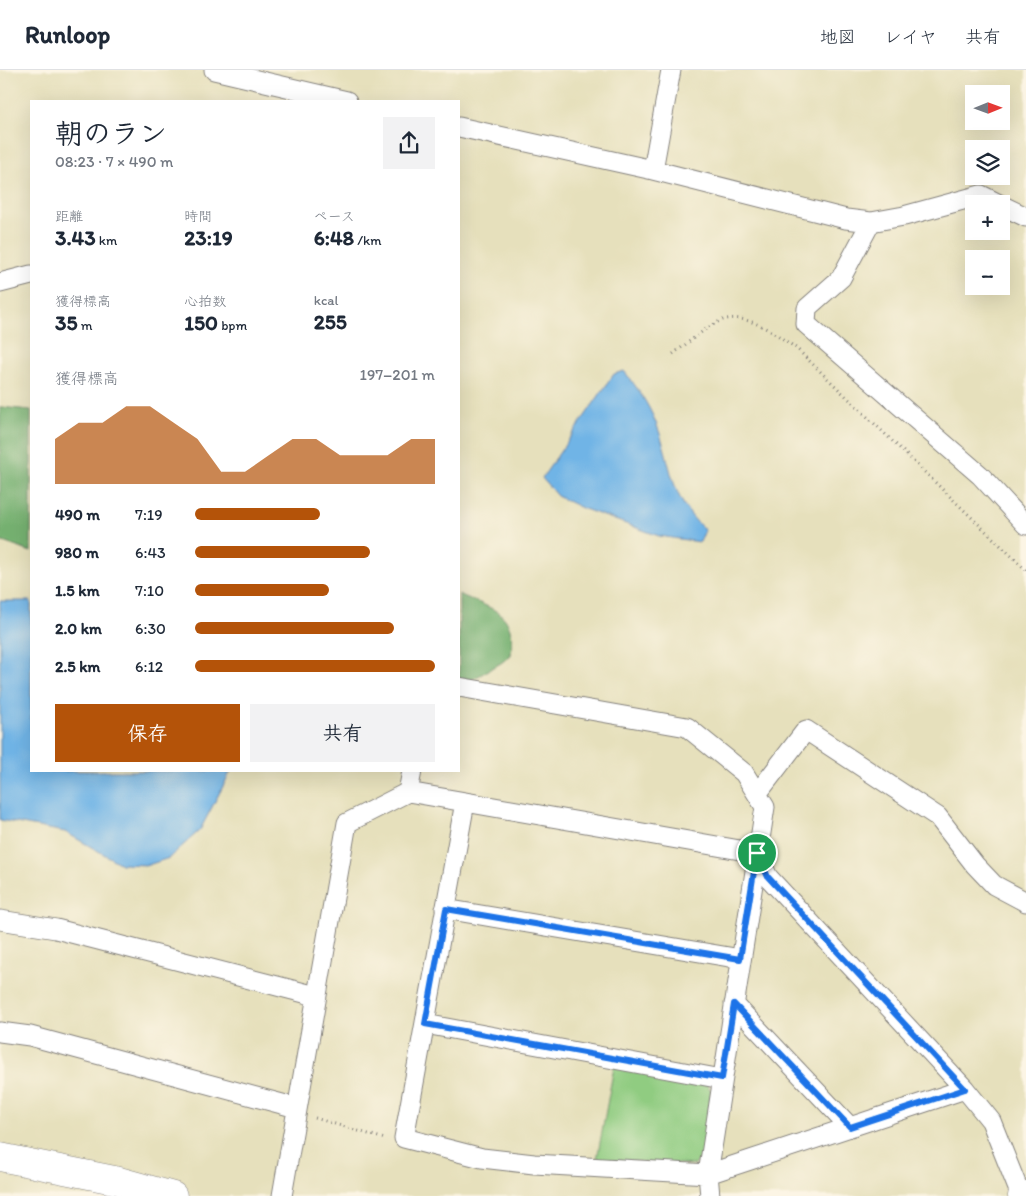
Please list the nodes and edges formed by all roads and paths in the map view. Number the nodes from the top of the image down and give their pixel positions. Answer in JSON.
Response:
{"nodes":[{"id":1,"x":214,"y":70,"type":"edge"},
{"id":2,"x":671,"y":70,"type":"edge"},
{"id":3,"x":343,"y":100,"type":"edge"},
{"id":4,"x":460,"y":127,"type":"edge"},
{"id":5,"x":653,"y":170,"type":"junction"},
{"id":6,"x":965,"y":199,"type":"edge"},
{"id":7,"x":1010,"y":209,"type":"edge"},
{"id":8,"x":1026,"y":217,"type":"edge"},
{"id":9,"x":872,"y":222,"type":"junction"},
{"id":10,"x":30,"y":275,"type":"edge"},
{"id":11,"x":0,"y":283,"type":"edge"},
{"id":12,"x":673,"y":354,"type":"dead end"},
{"id":13,"x":1026,"y":525,"type":"edge"},
{"id":14,"x":1026,"y":570,"type":"edge"},
{"id":15,"x":460,"y":687,"type":"edge"},
{"id":16,"x":412,"y":772,"type":"edge"},
{"id":17,"x":408,"y":792,"type":"junction"},
{"id":18,"x":757,"y":794,"type":"junction"},
{"id":19,"x":465,"y":802,"type":"junction"},
{"id":20,"x":757,"y":853,"type":"junction"},
{"id":21,"x":1026,"y":902,"type":"edge"},
{"id":22,"x":446,"y":909,"type":"junction"},
{"id":23,"x":0,"y":920,"type":"edge"},
{"id":24,"x":740,"y":959,"type":"junction"},
{"id":25,"x":316,"y":996,"type":"junction"},
{"id":26,"x":734,"y":1004,"type":"junction"},
{"id":27,"x":425,"y":1024,"type":"junction"},
{"id":28,"x":0,"y":1032,"type":"edge"},
{"id":29,"x":722,"y":1078,"type":"junction"},
{"id":30,"x":965,"y":1089,"type":"junction"},
{"id":31,"x":297,"y":1108,"type":"junction"},
{"id":32,"x":850,"y":1127,"type":"junction"},
{"id":33,"x":404,"y":1138,"type":"junction"},
{"id":34,"x":0,"y":1157,"type":"edge"},
{"id":35,"x":708,"y":1174,"type":"junction"},
{"id":36,"x":1026,"y":1195,"type":"edge"},
{"id":37,"x":173,"y":1196,"type":"edge"},
{"id":38,"x":282,"y":1196,"type":"edge"},
{"id":39,"x":710,"y":1196,"type":"edge"},
{"id":40,"x":1022,"y":1196,"type":"edge"}],
"edges":[{"from":1,"to":3,"type":"street"},
{"from":2,"to":5,"type":"street"},
{"from":4,"to":5,"type":"street"},
{"from":5,"to":9,"type":"street"},
{"from":6,"to":9,"type":"street"},
{"from":7,"to":8,"type":"street"},
{"from":9,"to":13,"type":"street"},
{"from":10,"to":11,"type":"street"},
{"from":12,"to":14,"type":"path"},
{"from":15,"to":18,"type":"street"},
{"from":16,"to":17,"type":"street"},
{"from":17,"to":19,"type":"street"},
{"from":17,"to":25,"type":"street"},
{"from":18,"to":20,"type":"street"},
{"from":18,"to":21,"type":"street"},
{"from":19,"to":20,"type":"street"},
{"from":19,"to":22,"type":"street"},
{"from":20,"to":24,"type":"street"},
{"from":20,"to":30,"type":"street"},
{"from":22,"to":24,"type":"street"},
{"from":22,"to":27,"type":"street"},
{"from":23,"to":25,"type":"street"},
{"from":24,"to":26,"type":"street"},
{"from":25,"to":31,"type":"street"},
{"from":26,"to":29,"type":"street"},
{"from":26,"to":32,"type":"street"},
{"from":27,"to":29,"type":"street"},
{"from":27,"to":33,"type":"street"},
{"from":28,"to":31,"type":"street"},
{"from":29,"to":35,"type":"street"},
{"from":30,"to":32,"type":"street"},
{"from":30,"to":40,"type":"street"},
{"from":31,"to":33,"type":"path"},
{"from":31,"to":38,"type":"street"},
{"from":32,"to":35,"type":"street"},
{"from":33,"to":35,"type":"street"},
{"from":34,"to":37,"type":"main road"},
{"from":35,"to":39,"type":"street"},
{"from":36,"to":40,"type":"main road"}]}
